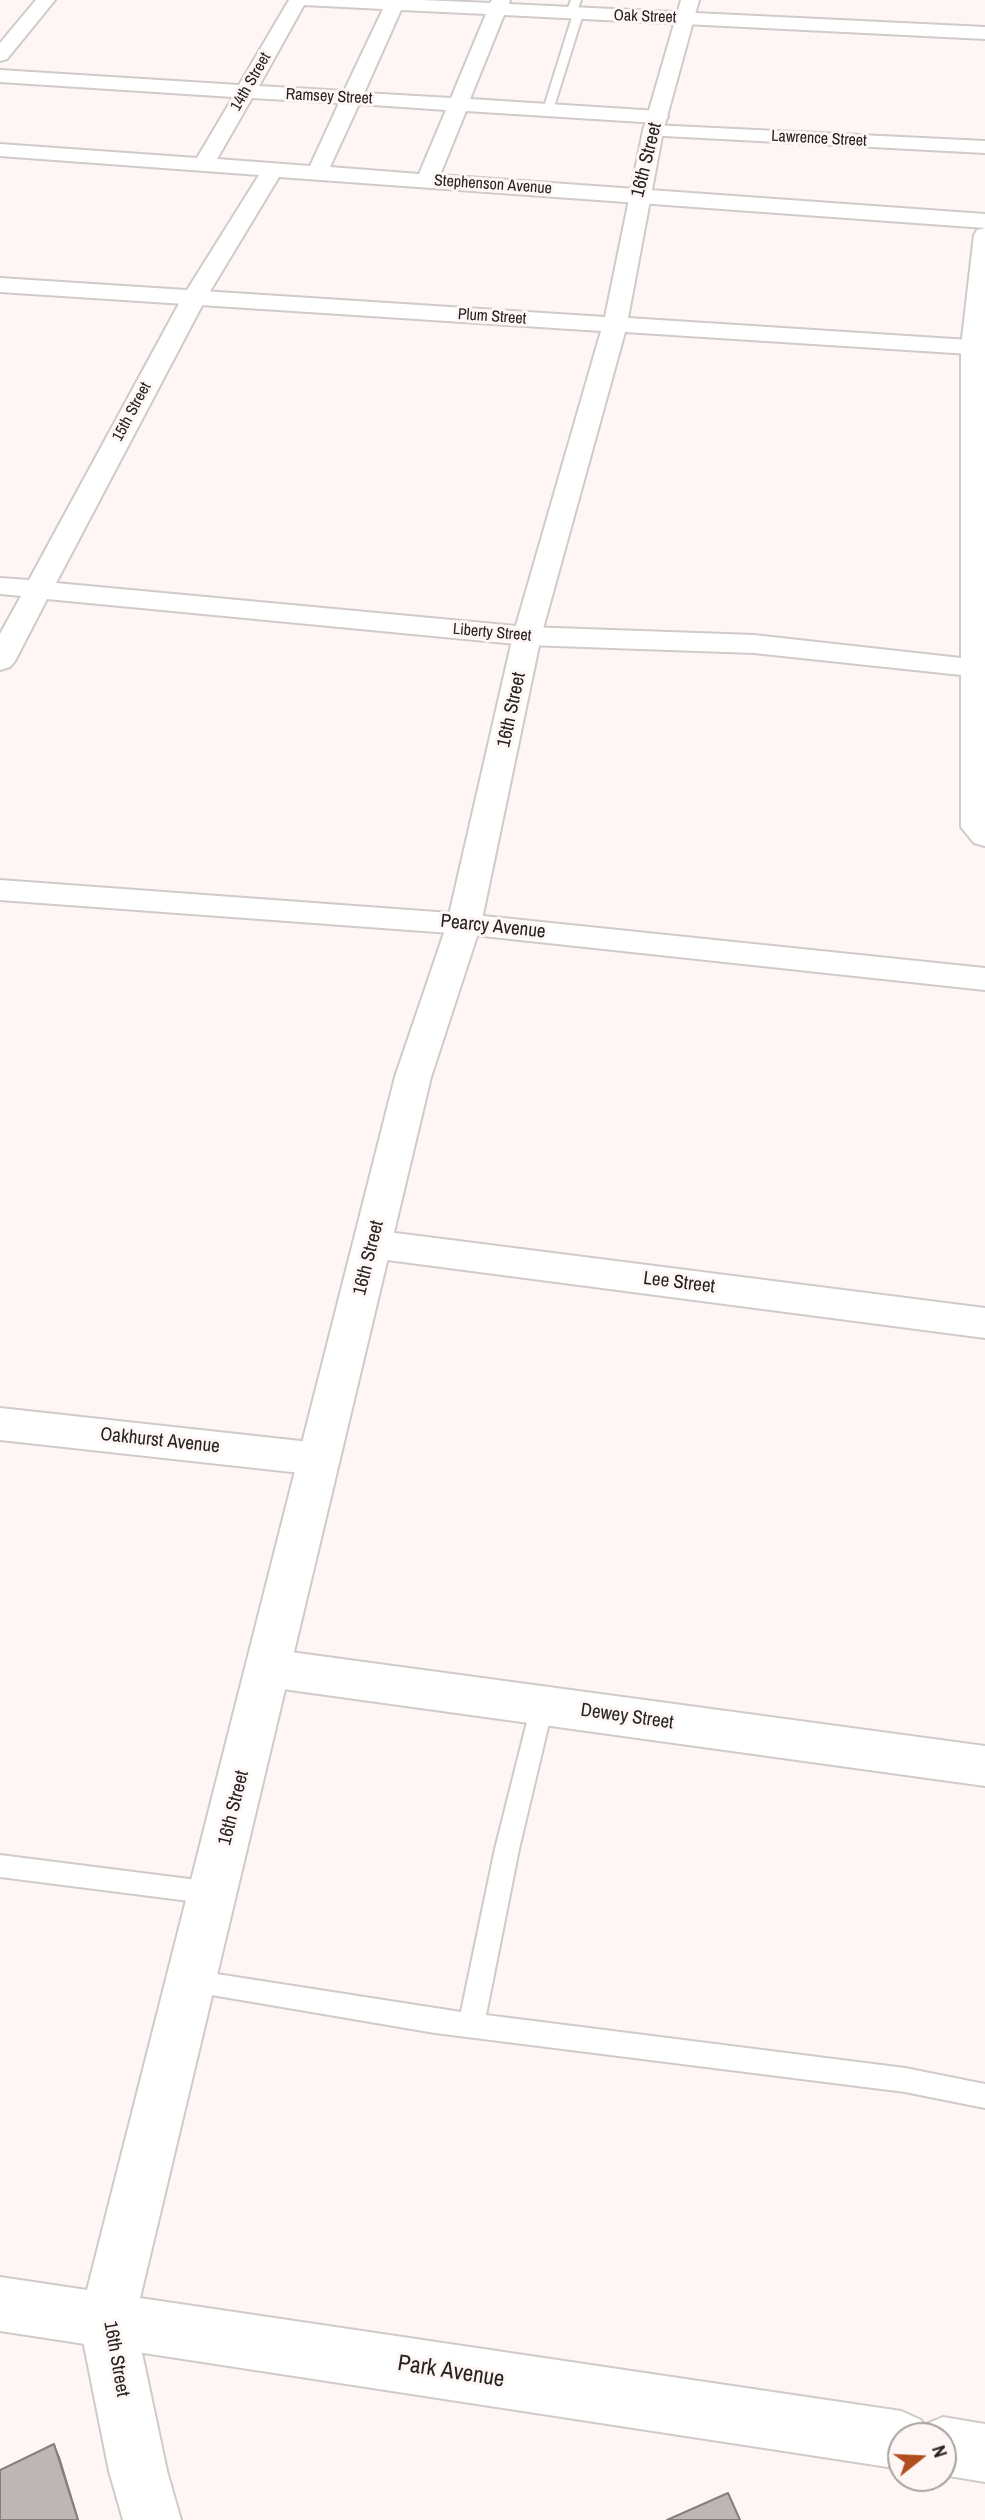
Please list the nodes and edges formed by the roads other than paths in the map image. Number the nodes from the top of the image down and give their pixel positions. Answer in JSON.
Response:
{"nodes":[{"id":1,"x":46,"y":0,"type":"edge"},
{"id":2,"x":298,"y":0,"type":"edge"},
{"id":3,"x":305,"y":0,"type":"edge"},
{"id":4,"x":394,"y":5,"type":"junction"},
{"id":5,"x":499,"y":6,"type":"edge"},
{"id":6,"x":577,"y":7,"type":"edge"},
{"id":7,"x":687,"y":10,"type":"edge"},
{"id":8,"x":985,"y":33,"type":"edge"},
{"id":9,"x":0,"y":55,"type":"edge"},
{"id":10,"x":0,"y":76,"type":"edge"},
{"id":11,"x":246,"y":93,"type":"junction"},
{"id":12,"x":349,"y":99,"type":"junction"},
{"id":13,"x":458,"y":105,"type":"junction"},
{"id":14,"x":548,"y":110,"type":"junction"},
{"id":15,"x":655,"y":124,"type":"junction"},
{"id":16,"x":985,"y":147,"type":"edge"},
{"id":17,"x":0,"y":150,"type":"edge"},
{"id":18,"x":204,"y":164,"type":"junction"},
{"id":19,"x":273,"y":169,"type":"junction"},
{"id":20,"x":317,"y":173,"type":"junction"},
{"id":21,"x":427,"y":180,"type":"junction"},
{"id":22,"x":638,"y":196,"type":"junction"},
{"id":23,"x":985,"y":221,"type":"edge"},
{"id":24,"x":985,"y":235,"type":"edge"},
{"id":25,"x":0,"y":285,"type":"edge"},
{"id":26,"x":194,"y":298,"type":"junction"},
{"id":27,"x":615,"y":325,"type":"junction"},
{"id":28,"x":979,"y":348,"type":"edge"},
{"id":29,"x":0,"y":586,"type":"edge"},
{"id":30,"x":37,"y":588,"type":"junction"},
{"id":31,"x":527,"y":636,"type":"junction"},
{"id":32,"x":0,"y":661,"type":"edge"},
{"id":33,"x":980,"y":669,"type":"edge"},
{"id":34,"x":985,"y":836,"type":"edge"},
{"id":35,"x":0,"y":890,"type":"edge"},
{"id":36,"x":464,"y":924,"type":"junction"},
{"id":37,"x":985,"y":979,"type":"edge"},
{"id":38,"x":372,"y":1244,"type":"junction"},
{"id":39,"x":985,"y":1323,"type":"edge"},
{"id":40,"x":0,"y":1424,"type":"edge"},
{"id":41,"x":319,"y":1459,"type":"junction"},
{"id":42,"x":268,"y":1668,"type":"junction"},
{"id":43,"x":542,"y":1706,"type":"junction"},
{"id":44,"x":985,"y":1766,"type":"edge"},
{"id":45,"x":0,"y":1866,"type":"edge"},
{"id":46,"x":213,"y":1893,"type":"junction"},
{"id":47,"x":191,"y":1982,"type":"junction"},
{"id":48,"x":471,"y":2026,"type":"junction"},
{"id":49,"x":985,"y":2096,"type":"edge"},
{"id":50,"x":0,"y":2304,"type":"edge"},
{"id":51,"x":107,"y":2320,"type":"junction"},
{"id":52,"x":887,"y":2438,"type":"edge"},
{"id":53,"x":957,"y":2448,"type":"edge"},
{"id":54,"x":985,"y":2453,"type":"edge"},
{"id":55,"x":152,"y":2520,"type":"edge"}],
"edges":[{"from":1,"to":9,"type":"street"},
{"from":2,"to":11,"type":"street","name":"14th Street"},
{"from":3,"to":4,"type":"street","name":"Oak Street"},
{"from":4,"to":5,"type":"street","name":"Oak Street"},
{"from":4,"to":12,"type":"street"},
{"from":5,"to":6,"type":"street","name":"Oak Street"},
{"from":5,"to":13,"type":"street"},
{"from":6,"to":7,"type":"street","name":"Oak Street"},
{"from":6,"to":14,"type":"lane"},
{"from":7,"to":8,"type":"street","name":"Oak Street"},
{"from":7,"to":15,"type":"street","name":"16th Street"},
{"from":10,"to":11,"type":"street","name":"Ramsey Street"},
{"from":11,"to":12,"type":"street","name":"Ramsey Street"},
{"from":11,"to":18,"type":"street","name":"14th Street"},
{"from":12,"to":13,"type":"street","name":"Ramsey Street"},
{"from":12,"to":20,"type":"street"},
{"from":13,"to":14,"type":"street","name":"Ramsey Street"},
{"from":13,"to":21,"type":"street"},
{"from":14,"to":15,"type":"street","name":"Ramsey Street"},
{"from":15,"to":16,"type":"street","name":"Lawrence Street"},
{"from":15,"to":22,"type":"street","name":"16th Street"},
{"from":17,"to":18,"type":"street","name":"Stephenson Avenue"},
{"from":18,"to":19,"type":"street","name":"Stephenson Avenue"},
{"from":19,"to":20,"type":"street","name":"Stephenson Avenue"},
{"from":19,"to":26,"type":"street","name":"15th Street"},
{"from":20,"to":21,"type":"street","name":"Stephenson Avenue"},
{"from":21,"to":22,"type":"street","name":"Stephenson Avenue"},
{"from":22,"to":23,"type":"street","name":"Stephenson Avenue"},
{"from":22,"to":27,"type":"street","name":"16th Street"},
{"from":24,"to":28,"type":"street"},
{"from":25,"to":26,"type":"street","name":"Plum Street"},
{"from":26,"to":27,"type":"street","name":"Plum Street"},
{"from":26,"to":30,"type":"street","name":"15th Street"},
{"from":27,"to":28,"type":"street","name":"Plum Street"},
{"from":27,"to":31,"type":"street","name":"16th Street"},
{"from":28,"to":33,"type":"street"},
{"from":29,"to":30,"type":"street","name":"Liberty Street"},
{"from":30,"to":31,"type":"street","name":"Liberty Street"},
{"from":30,"to":32,"type":"street","name":"15th Street"},
{"from":31,"to":33,"type":"street","name":"Liberty Street"},
{"from":31,"to":36,"type":"street","name":"16th Street"},
{"from":33,"to":34,"type":"street"},
{"from":35,"to":36,"type":"street","name":"Pearcy Avenue"},
{"from":36,"to":37,"type":"street","name":"Pearcy Avenue"},
{"from":36,"to":38,"type":"street","name":"16th Street"},
{"from":38,"to":39,"type":"street","name":"Lee Street"},
{"from":38,"to":41,"type":"street","name":"16th Street"},
{"from":40,"to":41,"type":"street","name":"Oakhurst Avenue"},
{"from":41,"to":42,"type":"street","name":"16th Street"},
{"from":42,"to":43,"type":"street","name":"Dewey Street"},
{"from":42,"to":46,"type":"street","name":"16th Street"},
{"from":43,"to":44,"type":"street","name":"Dewey Street"},
{"from":43,"to":48,"type":"lane"},
{"from":45,"to":46,"type":"lane"},
{"from":46,"to":47,"type":"street","name":"16th Street"},
{"from":47,"to":48,"type":"lane"},
{"from":47,"to":51,"type":"street","name":"16th Street"},
{"from":48,"to":49,"type":"lane"},
{"from":50,"to":51,"type":"street","name":"Park Avenue"},
{"from":51,"to":52,"type":"street","name":"Park Avenue"},
{"from":51,"to":55,"type":"street","name":"16th Street"},
{"from":53,"to":54,"type":"street"}]}
